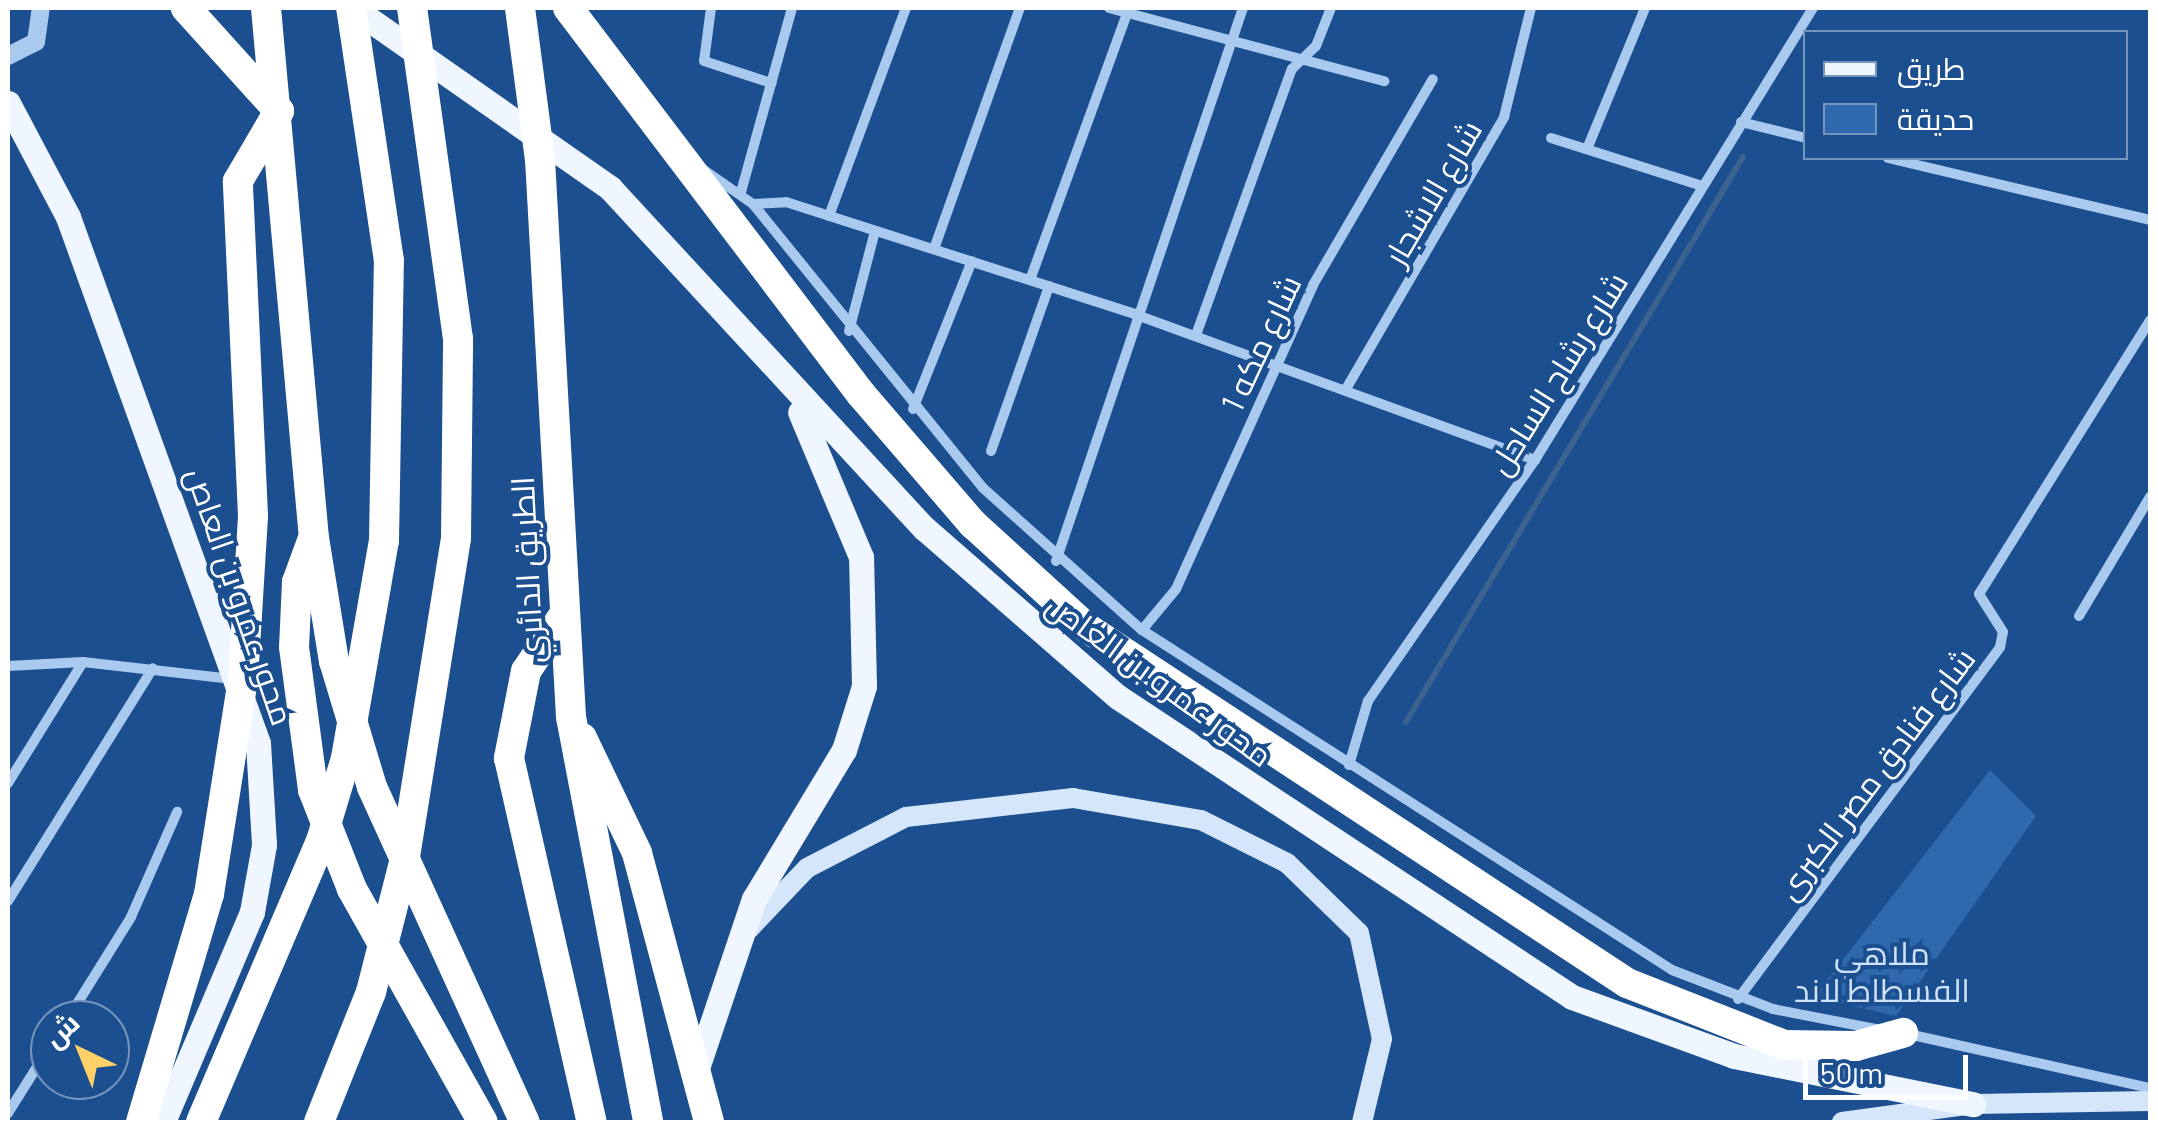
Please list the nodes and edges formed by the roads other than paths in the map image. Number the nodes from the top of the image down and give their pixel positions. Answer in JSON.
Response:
{"nodes":[{"id":1,"x":40,"y":8,"type":"edge"},
{"id":2,"x":186,"y":8,"type":"edge"},
{"id":3,"x":266,"y":8,"type":"edge"},
{"id":4,"x":352,"y":8,"type":"edge"},
{"id":5,"x":412,"y":8,"type":"edge"},
{"id":6,"x":520,"y":8,"type":"edge"},
{"id":7,"x":568,"y":8,"type":"edge"},
{"id":8,"x":711,"y":8,"type":"edge"},
{"id":9,"x":792,"y":8,"type":"edge"},
{"id":10,"x":906,"y":8,"type":"edge"},
{"id":11,"x":1020,"y":8,"type":"edge"},
{"id":12,"x":1109,"y":8,"type":"edge"},
{"id":13,"x":1243,"y":8,"type":"edge"},
{"id":14,"x":1331,"y":8,"type":"edge"},
{"id":15,"x":1531,"y":8,"type":"edge"},
{"id":16,"x":1645,"y":8,"type":"edge"},
{"id":17,"x":1813,"y":8,"type":"edge"},
{"id":18,"x":1128,"y":10,"type":"edge"},
{"id":19,"x":1230,"y":43,"type":"junction"},
{"id":20,"x":8,"y":56,"type":"edge"},
{"id":21,"x":1300,"y":60,"type":"junction"},
{"id":22,"x":1433,"y":79,"type":"dead end"},
{"id":23,"x":1384,"y":81,"type":"dead end"},
{"id":24,"x":770,"y":82,"type":"junction"},
{"id":25,"x":8,"y":103,"type":"edge"},
{"id":26,"x":279,"y":112,"type":"junction"},
{"id":27,"x":1740,"y":122,"type":"junction"},
{"id":28,"x":1803,"y":137,"type":"edge"},
{"id":29,"x":1550,"y":138,"type":"dead end"},
{"id":30,"x":1587,"y":149,"type":"junction"},
{"id":31,"x":681,"y":159,"type":"junction"},
{"id":32,"x":1896,"y":160,"type":"edge"},
{"id":33,"x":1702,"y":186,"type":"junction"},
{"id":34,"x":740,"y":192,"type":"junction"},
{"id":35,"x":753,"y":204,"type":"junction"},
{"id":36,"x":829,"y":216,"type":"junction"},
{"id":37,"x":2150,"y":220,"type":"edge"},
{"id":38,"x":875,"y":231,"type":"junction"},
{"id":39,"x":934,"y":249,"type":"junction"},
{"id":40,"x":972,"y":261,"type":"junction"},
{"id":41,"x":1030,"y":280,"type":"junction"},
{"id":42,"x":1049,"y":286,"type":"junction"},
{"id":43,"x":1134,"y":314,"type":"junction"},
{"id":44,"x":2150,"y":320,"type":"edge"},
{"id":45,"x":849,"y":332,"type":"junction"},
{"id":46,"x":1196,"y":335,"type":"junction"},
{"id":47,"x":1276,"y":364,"type":"junction"},
{"id":48,"x":777,"y":374,"type":"junction"},
{"id":49,"x":1346,"y":389,"type":"junction"},
{"id":50,"x":913,"y":409,"type":"junction"},
{"id":51,"x":991,"y":450,"type":"dead end"},
{"id":52,"x":1535,"y":460,"type":"junction"},
{"id":53,"x":2150,"y":497,"type":"edge"},
{"id":54,"x":314,"y":538,"type":"junction"},
{"id":55,"x":1056,"y":561,"type":"junction"},
{"id":56,"x":563,"y":616,"type":"junction"},
{"id":57,"x":2080,"y":616,"type":"dead end"},
{"id":58,"x":1142,"y":630,"type":"junction"},
{"id":59,"x":83,"y":662,"type":"junction"},
{"id":60,"x":8,"y":666,"type":"edge"},
{"id":61,"x":153,"y":668,"type":"junction"},
{"id":62,"x":243,"y":680,"type":"junction"},
{"id":63,"x":571,"y":717,"type":"junction"},
{"id":64,"x":1349,"y":765,"type":"junction"},
{"id":65,"x":8,"y":782,"type":"edge"},
{"id":66,"x":177,"y":812,"type":"dead end"},
{"id":67,"x":8,"y":901,"type":"edge"},
{"id":68,"x":730,"y":961,"type":"junction"},
{"id":69,"x":1738,"y":998,"type":"junction"},
{"id":70,"x":79,"y":1000,"type":"edge"},
{"id":71,"x":1902,"y":1033,"type":"junction"},
{"id":72,"x":697,"y":1068,"type":"junction"},
{"id":73,"x":30,"y":1077,"type":"edge"},
{"id":74,"x":2150,"y":1088,"type":"edge"},
{"id":75,"x":2150,"y":1101,"type":"edge"},
{"id":76,"x":1973,"y":1104,"type":"junction"},
{"id":77,"x":8,"y":1112,"type":"edge"},
{"id":78,"x":141,"y":1122,"type":"edge"},
{"id":79,"x":163,"y":1122,"type":"edge"},
{"id":80,"x":201,"y":1122,"type":"edge"},
{"id":81,"x":319,"y":1122,"type":"edge"},
{"id":82,"x":483,"y":1122,"type":"edge"},
{"id":83,"x":525,"y":1122,"type":"edge"},
{"id":84,"x":592,"y":1122,"type":"edge"},
{"id":85,"x":648,"y":1122,"type":"edge"},
{"id":86,"x":709,"y":1122,"type":"edge"},
{"id":87,"x":1362,"y":1122,"type":"edge"},
{"id":88,"x":1842,"y":1122,"type":"edge"}],
"edges":[{"from":1,"to":20,"type":"street"},
{"from":2,"to":26,"type":"highway"},
{"from":3,"to":26,"type":"highway"},
{"from":4,"to":48,"type":"main road","name":"محور عمرو بن العاص"},
{"from":4,"to":80,"type":"highway"},
{"from":5,"to":81,"type":"highway","name":"الطريق الدائري"},
{"from":6,"to":56,"type":"highway","name":"الطريق الدائري"},
{"from":7,"to":31,"type":"highway"},
{"from":8,"to":24,"type":"street"},
{"from":9,"to":24,"type":"street"},
{"from":10,"to":36,"type":"street"},
{"from":11,"to":39,"type":"street"},
{"from":12,"to":18,"type":"street"},
{"from":13,"to":19,"type":"street"},
{"from":14,"to":21,"type":"street"},
{"from":15,"to":49,"type":"street","name":"شارع الاشجار"},
{"from":16,"to":30,"type":"street"},
{"from":17,"to":27,"type":"street","name":"شارع رشاح الساحل"},
{"from":18,"to":19,"type":"street"},
{"from":18,"to":41,"type":"street"},
{"from":19,"to":21,"type":"street"},
{"from":19,"to":43,"type":"street"},
{"from":21,"to":23,"type":"street"},
{"from":21,"to":46,"type":"street"},
{"from":22,"to":47,"type":"street","name":"شارع مكه 1"},
{"from":24,"to":34,"type":"street"},
{"from":25,"to":79,"type":"main road","name":"محور عمرو بن العاص"},
{"from":26,"to":54,"type":"highway"},
{"from":26,"to":62,"type":"highway"},
{"from":27,"to":28,"type":"street"},
{"from":27,"to":33,"type":"street","name":"شارع رشاح الساحل"},
{"from":29,"to":30,"type":"street"},
{"from":30,"to":33,"type":"street"},
{"from":31,"to":34,"type":"street"},
{"from":31,"to":71,"type":"highway"},
{"from":32,"to":37,"type":"street"},
{"from":33,"to":52,"type":"street","name":"شارع رشاح الساحل"},
{"from":34,"to":35,"type":"street"},
{"from":35,"to":36,"type":"street"},
{"from":35,"to":45,"type":"street"},
{"from":36,"to":38,"type":"street"},
{"from":38,"to":39,"type":"street"},
{"from":38,"to":45,"type":"street"},
{"from":39,"to":40,"type":"street"},
{"from":40,"to":41,"type":"street"},
{"from":40,"to":50,"type":"street"},
{"from":41,"to":42,"type":"street"},
{"from":42,"to":43,"type":"street"},
{"from":42,"to":51,"type":"street"},
{"from":43,"to":46,"type":"street"},
{"from":43,"to":55,"type":"street"},
{"from":44,"to":69,"type":"street","name":"شارع فنادق مصر الكبرى"},
{"from":45,"to":50,"type":"street"},
{"from":46,"to":47,"type":"street"},
{"from":47,"to":49,"type":"street"},
{"from":47,"to":58,"type":"street","name":"شارع مكه 1"},
{"from":48,"to":68,"type":"main road"},
{"from":48,"to":76,"type":"main road","name":"محور عمرو بن العاص"},
{"from":49,"to":52,"type":"street"},
{"from":50,"to":55,"type":"street"},
{"from":52,"to":64,"type":"street","name":"شارع رشاح الساحل"},
{"from":53,"to":57,"type":"street"},
{"from":54,"to":82,"type":"highway"},
{"from":54,"to":83,"type":"highway"},
{"from":55,"to":58,"type":"street"},
{"from":56,"to":63,"type":"highway","name":"الطريق الدائري"},
{"from":56,"to":84,"type":"highway"},
{"from":58,"to":64,"type":"street"},
{"from":59,"to":60,"type":"street"},
{"from":59,"to":61,"type":"street"},
{"from":59,"to":65,"type":"street"},
{"from":61,"to":62,"type":"street"},
{"from":61,"to":67,"type":"street"},
{"from":62,"to":78,"type":"highway"},
{"from":63,"to":72,"type":"highway"},
{"from":63,"to":85,"type":"highway","name":"الطريق الدائري"},
{"from":64,"to":69,"type":"street"},
{"from":66,"to":70,"type":"street"},
{"from":68,"to":72,"type":"main road"},
{"from":68,"to":87,"type":"main road"},
{"from":69,"to":71,"type":"street"},
{"from":71,"to":74,"type":"street"},
{"from":72,"to":86,"type":"highway"},
{"from":73,"to":77,"type":"street"},
{"from":75,"to":76,"type":"main road"},
{"from":76,"to":88,"type":"main road"}]}
